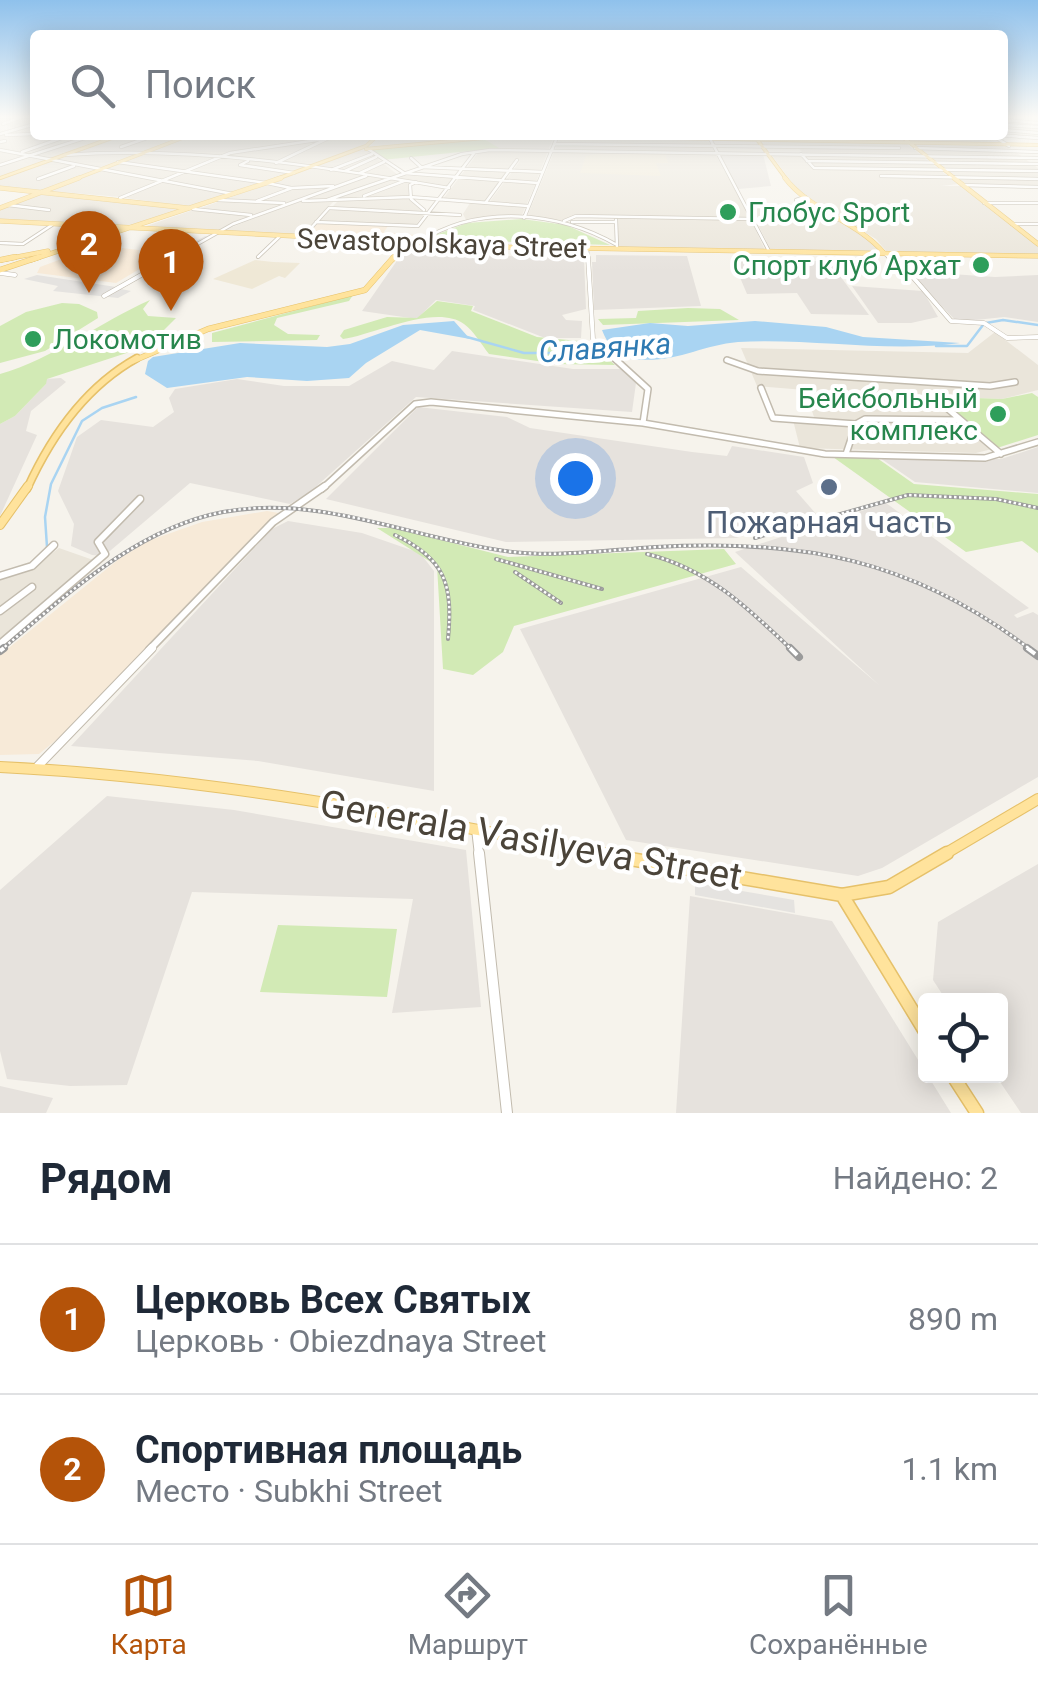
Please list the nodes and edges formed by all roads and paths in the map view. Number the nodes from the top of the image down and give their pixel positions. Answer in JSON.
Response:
{"nodes":[{"id":1,"x":29,"y":168,"type":"edge"},
{"id":2,"x":69,"y":168,"type":"edge"},
{"id":3,"x":86,"y":168,"type":"edge"},
{"id":4,"x":102,"y":168,"type":"edge"},
{"id":5,"x":157,"y":168,"type":"edge"},
{"id":6,"x":194,"y":168,"type":"edge"},
{"id":7,"x":260,"y":168,"type":"edge"},
{"id":8,"x":310,"y":168,"type":"joint"},
{"id":9,"x":334,"y":168,"type":"edge"},
{"id":10,"x":349,"y":168,"type":"edge"},
{"id":11,"x":372,"y":168,"type":"edge"},
{"id":12,"x":396,"y":168,"type":"edge"},
{"id":13,"x":418,"y":168,"type":"edge"},
{"id":14,"x":464,"y":168,"type":"joint"},
{"id":15,"x":545,"y":168,"type":"edge"},
{"id":16,"x":724,"y":168,"type":"edge"},
{"id":17,"x":779,"y":168,"type":"edge"},
{"id":18,"x":814,"y":168,"type":"edge"},
{"id":19,"x":940,"y":168,"type":"edge"},
{"id":20,"x":1008,"y":168,"type":"edge"},
{"id":21,"x":97,"y":170,"type":"junction"},
{"id":22,"x":330,"y":170,"type":"junction"},
{"id":23,"x":510,"y":170,"type":"junction"},
{"id":24,"x":943,"y":170,"type":"junction"},
{"id":25,"x":184,"y":172,"type":"junction"},
{"id":26,"x":344,"y":172,"type":"junction"},
{"id":27,"x":404,"y":172,"type":"junction"},
{"id":28,"x":543,"y":172,"type":"junction"},
{"id":29,"x":294,"y":173,"type":"junction"},
{"id":30,"x":359,"y":174,"type":"junction"},
{"id":31,"x":369,"y":175,"type":"junction"},
{"id":32,"x":881,"y":176,"type":"dead end"},
{"id":33,"x":390,"y":177,"type":"junction"},
{"id":34,"x":458,"y":177,"type":"junction"},
{"id":35,"x":1,"y":178,"type":"edge"},
{"id":36,"x":38,"y":178,"type":"dead end"},
{"id":37,"x":952,"y":178,"type":"junction"},
{"id":38,"x":1038,"y":179,"type":"edge"},
{"id":39,"x":405,"y":180,"type":"junction"},
{"id":40,"x":503,"y":180,"type":"junction"},
{"id":41,"x":161,"y":182,"type":"junction"},
{"id":42,"x":416,"y":182,"type":"junction"},
{"id":43,"x":538,"y":182,"type":"junction"},
{"id":44,"x":267,"y":183,"type":"junction"},
{"id":45,"x":962,"y":185,"type":"junction"},
{"id":46,"x":338,"y":186,"type":"junction"},
{"id":47,"x":1038,"y":187,"type":"edge"},
{"id":48,"x":0,"y":188,"type":"edge"},
{"id":49,"x":292,"y":188,"type":"junction"},
{"id":50,"x":449,"y":188,"type":"junction"},
{"id":51,"x":42,"y":192,"type":"junction"},
{"id":52,"x":234,"y":194,"type":"junction"},
{"id":53,"x":410,"y":197,"type":"junction"},
{"id":54,"x":805,"y":197,"type":"junction"},
{"id":55,"x":120,"y":198,"type":"junction"},
{"id":56,"x":356,"y":198,"type":"junction"},
{"id":57,"x":218,"y":200,"type":"junction"},
{"id":58,"x":327,"y":200,"type":"junction"},
{"id":59,"x":337,"y":200,"type":"junction"},
{"id":60,"x":438,"y":200,"type":"junction"},
{"id":61,"x":257,"y":201,"type":"junction"},
{"id":62,"x":297,"y":201,"type":"junction"},
{"id":63,"x":470,"y":202,"type":"junction"},
{"id":64,"x":984,"y":202,"type":"junction"},
{"id":65,"x":485,"y":203,"type":"junction"},
{"id":66,"x":291,"y":204,"type":"junction"},
{"id":67,"x":1038,"y":204,"type":"edge"},
{"id":68,"x":8,"y":206,"type":"junction"},
{"id":69,"x":528,"y":206,"type":"junction"},
{"id":70,"x":0,"y":208,"type":"edge"},
{"id":71,"x":192,"y":208,"type":"junction"},
{"id":72,"x":330,"y":208,"type":"junction"},
{"id":73,"x":49,"y":210,"type":"dead end"},
{"id":74,"x":427,"y":212,"type":"junction"},
{"id":75,"x":460,"y":215,"type":"junction"},
{"id":76,"x":258,"y":216,"type":"junction"},
{"id":77,"x":524,"y":218,"type":"junction"},
{"id":78,"x":616,"y":219,"type":"junction"},
{"id":79,"x":753,"y":219,"type":"junction"},
{"id":80,"x":841,"y":220,"type":"junction"},
{"id":81,"x":0,"y":222,"type":"edge"},
{"id":82,"x":316,"y":222,"type":"junction"},
{"id":83,"x":565,"y":222,"type":"junction"},
{"id":84,"x":52,"y":224,"type":"junction"},
{"id":85,"x":460,"y":224,"type":"junction"},
{"id":86,"x":1012,"y":224,"type":"junction"},
{"id":87,"x":1038,"y":224,"type":"edge"},
{"id":88,"x":134,"y":229,"type":"junction"},
{"id":89,"x":213,"y":234,"type":"junction"},
{"id":90,"x":279,"y":236,"type":"junction"},
{"id":91,"x":302,"y":238,"type":"junction"},
{"id":92,"x":0,"y":242,"type":"edge"},
{"id":93,"x":397,"y":243,"type":"junction"},
{"id":94,"x":425,"y":244,"type":"junction"},
{"id":95,"x":1038,"y":244,"type":"edge"},
{"id":96,"x":617,"y":247,"type":"junction"},
{"id":97,"x":587,"y":248,"type":"junction"},
{"id":98,"x":402,"y":249,"type":"junction"},
{"id":99,"x":58,"y":250,"type":"junction"},
{"id":100,"x":769,"y":252,"type":"junction"},
{"id":101,"x":884,"y":253,"type":"junction"},
{"id":102,"x":1038,"y":256,"type":"edge"},
{"id":103,"x":258,"y":257,"type":"dead end"},
{"id":104,"x":0,"y":260,"type":"edge"},
{"id":105,"x":0,"y":271,"type":"edge"},
{"id":106,"x":15,"y":275,"type":"dead end"},
{"id":107,"x":104,"y":296,"type":"dead end"},
{"id":108,"x":1038,"y":337,"type":"edge"},
{"id":109,"x":727,"y":360,"type":"dead end"},
{"id":110,"x":1015,"y":382,"type":"dead end"},
{"id":111,"x":761,"y":388,"type":"dead end"},
{"id":112,"x":935,"y":398,"type":"dead end"},
{"id":113,"x":959,"y":420,"type":"junction"},
{"id":114,"x":643,"y":423,"type":"junction"},
{"id":115,"x":856,"y":424,"type":"junction"},
{"id":116,"x":1038,"y":442,"type":"edge"},
{"id":117,"x":846,"y":454,"type":"junction"},
{"id":118,"x":1002,"y":454,"type":"junction"},
{"id":119,"x":140,"y":499,"type":"dead end"},
{"id":120,"x":0,"y":525,"type":"edge"},
{"id":121,"x":54,"y":545,"type":"dead end"},
{"id":122,"x":17,"y":567,"type":"dead end"},
{"id":123,"x":0,"y":574,"type":"edge"},
{"id":124,"x":32,"y":588,"type":"dead end"},
{"id":125,"x":0,"y":611,"type":"edge"},
{"id":126,"x":0,"y":644,"type":"edge"},
{"id":127,"x":0,"y":767,"type":"edge"},
{"id":128,"x":37,"y":767,"type":"junction"},
{"id":129,"x":1038,"y":799,"type":"edge"},
{"id":130,"x":476,"y":828,"type":"junction"},
{"id":131,"x":842,"y":895,"type":"junction"},
{"id":132,"x":918,"y":1020,"type":"edge"},
{"id":133,"x":958,"y":1083,"type":"edge"},
{"id":134,"x":507,"y":1113,"type":"edge"},
{"id":135,"x":977,"y":1113,"type":"edge"}],
"edges":[{"from":1,"to":35,"type":"main road"},
{"from":2,"to":36,"type":"street"},
{"from":3,"to":21,"type":"street"},
{"from":4,"to":21,"type":"main road"},
{"from":5,"to":25,"type":"street"},
{"from":6,"to":25,"type":"street"},
{"from":7,"to":29,"type":"street"},
{"from":8,"to":22,"type":"street"},
{"from":8,"to":29,"type":"main road"},
{"from":9,"to":22,"type":"street"},
{"from":10,"to":26,"type":"street"},
{"from":11,"to":30,"type":"street"},
{"from":12,"to":27,"type":"street"},
{"from":13,"to":27,"type":"street"},
{"from":14,"to":23,"type":"street"},
{"from":14,"to":34,"type":"street"},
{"from":15,"to":28,"type":"street"},
{"from":16,"to":79,"type":"street"},
{"from":17,"to":54,"type":"main road"},
{"from":18,"to":24,"type":"street"},
{"from":19,"to":24,"type":"main road"},
{"from":20,"to":24,"type":"street"},
{"from":21,"to":41,"type":"street"},
{"from":21,"to":51,"type":"main road"},
{"from":22,"to":26,"type":"street"},
{"from":23,"to":28,"type":"street"},
{"from":23,"to":40,"type":"street"},
{"from":24,"to":37,"type":"main road"},
{"from":25,"to":41,"type":"street"},
{"from":25,"to":44,"type":"street"},
{"from":26,"to":30,"type":"street"},
{"from":27,"to":33,"type":"street"},
{"from":27,"to":34,"type":"street"},
{"from":28,"to":43,"type":"street"},
{"from":29,"to":44,"type":"main road"},
{"from":30,"to":31,"type":"street"},
{"from":31,"to":33,"type":"street"},
{"from":31,"to":46,"type":"street"},
{"from":32,"to":37,"type":"street"},
{"from":33,"to":39,"type":"street"},
{"from":33,"to":58,"type":"street"},
{"from":34,"to":40,"type":"street"},
{"from":34,"to":50,"type":"street"},
{"from":37,"to":38,"type":"street"},
{"from":37,"to":45,"type":"main road"},
{"from":39,"to":42,"type":"street"},
{"from":39,"to":56,"type":"street"},
{"from":40,"to":43,"type":"street"},
{"from":40,"to":65,"type":"street"},
{"from":41,"to":52,"type":"street"},
{"from":41,"to":55,"type":"street"},
{"from":42,"to":50,"type":"street"},
{"from":42,"to":53,"type":"street"},
{"from":43,"to":69,"type":"street"},
{"from":44,"to":49,"type":"street"},
{"from":44,"to":52,"type":"main road"},
{"from":45,"to":47,"type":"street"},
{"from":45,"to":64,"type":"main road"},
{"from":46,"to":49,"type":"street"},
{"from":46,"to":62,"type":"street"},
{"from":48,"to":51,"type":"main road"},
{"from":49,"to":61,"type":"street"},
{"from":50,"to":60,"type":"street"},
{"from":51,"to":55,"type":"main road"},
{"from":51,"to":68,"type":"main road"},
{"from":52,"to":57,"type":"main road"},
{"from":53,"to":56,"type":"street"},
{"from":53,"to":60,"type":"street"},
{"from":53,"to":74,"type":"street"},
{"from":54,"to":80,"type":"main road"},
{"from":54,"to":80,"type":"street"},
{"from":55,"to":71,"type":"main road"},
{"from":56,"to":59,"type":"street"},
{"from":57,"to":61,"type":"street"},
{"from":57,"to":71,"type":"main road"},
{"from":58,"to":59,"type":"street"},
{"from":58,"to":62,"type":"street"},
{"from":59,"to":72,"type":"street"},
{"from":60,"to":63,"type":"street"},
{"from":60,"to":74,"type":"street"},
{"from":61,"to":66,"type":"street"},
{"from":62,"to":66,"type":"street"},
{"from":63,"to":65,"type":"street"},
{"from":63,"to":75,"type":"street"},
{"from":64,"to":67,"type":"street"},
{"from":64,"to":86,"type":"main road"},
{"from":65,"to":69,"type":"street"},
{"from":66,"to":76,"type":"street"},
{"from":68,"to":70,"type":"main road"},
{"from":68,"to":73,"type":"street"},
{"from":69,"to":77,"type":"street"},
{"from":71,"to":76,"type":"street"},
{"from":71,"to":88,"type":"main road"},
{"from":72,"to":74,"type":"street"},
{"from":72,"to":82,"type":"street"},
{"from":74,"to":75,"type":"street"},
{"from":74,"to":82,"type":"street"},
{"from":75,"to":85,"type":"street"},
{"from":76,"to":89,"type":"street"},
{"from":77,"to":83,"type":"street"},
{"from":77,"to":85,"type":"street"},
{"from":78,"to":79,"type":"street"},
{"from":78,"to":83,"type":"street"},
{"from":78,"to":96,"type":"street"},
{"from":79,"to":100,"type":"street"},
{"from":80,"to":101,"type":"main road"},
{"from":81,"to":84,"type":"main road","name":"Sevastopolskaya Street"},
{"from":82,"to":91,"type":"street"},
{"from":83,"to":96,"type":"street"},
{"from":84,"to":88,"type":"main road","name":"Sevastopolskaya Street"},
{"from":84,"to":92,"type":"street"},
{"from":85,"to":94,"type":"street"},
{"from":86,"to":87,"type":"street"},
{"from":86,"to":95,"type":"main road"},
{"from":88,"to":89,"type":"main road","name":"Sevastopolskaya Street"},
{"from":88,"to":99,"type":"main road"},
{"from":89,"to":90,"type":"main road","name":"Sevastopolskaya Street"},
{"from":89,"to":107,"type":"street"},
{"from":90,"to":91,"type":"main road","name":"Sevastopolskaya Street"},
{"from":90,"to":103,"type":"street"},
{"from":91,"to":93,"type":"main road","name":"Sevastopolskaya Street"},
{"from":93,"to":94,"type":"main road","name":"Sevastopolskaya Street"},
{"from":93,"to":98,"type":"main road"},
{"from":94,"to":97,"type":"main road","name":"Sevastopolskaya Street"},
{"from":94,"to":98,"type":"main road"},
{"from":96,"to":97,"type":"main road","name":"Sevastopolskaya Street"},
{"from":96,"to":100,"type":"main road","name":"Sevastopolskaya Street"},
{"from":97,"to":114,"type":"street"},
{"from":98,"to":120,"type":"main road"},
{"from":99,"to":104,"type":"main road"},
{"from":99,"to":105,"type":"main road"},
{"from":100,"to":101,"type":"main road","name":"Sevastopolskaya Street"},
{"from":101,"to":102,"type":"main road","name":"Sevastopolskaya Street"},
{"from":101,"to":108,"type":"street"},
{"from":104,"to":105,"type":"main road"},
{"from":105,"to":106,"type":"street"},
{"from":109,"to":110,"type":"street"},
{"from":111,"to":115,"type":"street"},
{"from":112,"to":113,"type":"street"},
{"from":113,"to":115,"type":"street"},
{"from":113,"to":118,"type":"street"},
{"from":114,"to":117,"type":"street"},
{"from":114,"to":128,"type":"street"},
{"from":115,"to":117,"type":"street"},
{"from":116,"to":118,"type":"street"},
{"from":117,"to":118,"type":"street"},
{"from":119,"to":126,"type":"street"},
{"from":121,"to":123,"type":"street"},
{"from":122,"to":123,"type":"street"},
{"from":124,"to":125,"type":"street"},
{"from":127,"to":128,"type":"main road","name":"Generala Vasilyeva Street"},
{"from":128,"to":130,"type":"main road","name":"Generala Vasilyeva Street"},
{"from":129,"to":131,"type":"main road","name":"Generala Vasilyeva Street"},
{"from":130,"to":131,"type":"main road","name":"Generala Vasilyeva Street"},
{"from":130,"to":134,"type":"street"},
{"from":131,"to":132,"type":"main road"},
{"from":133,"to":135,"type":"main road"}]}
